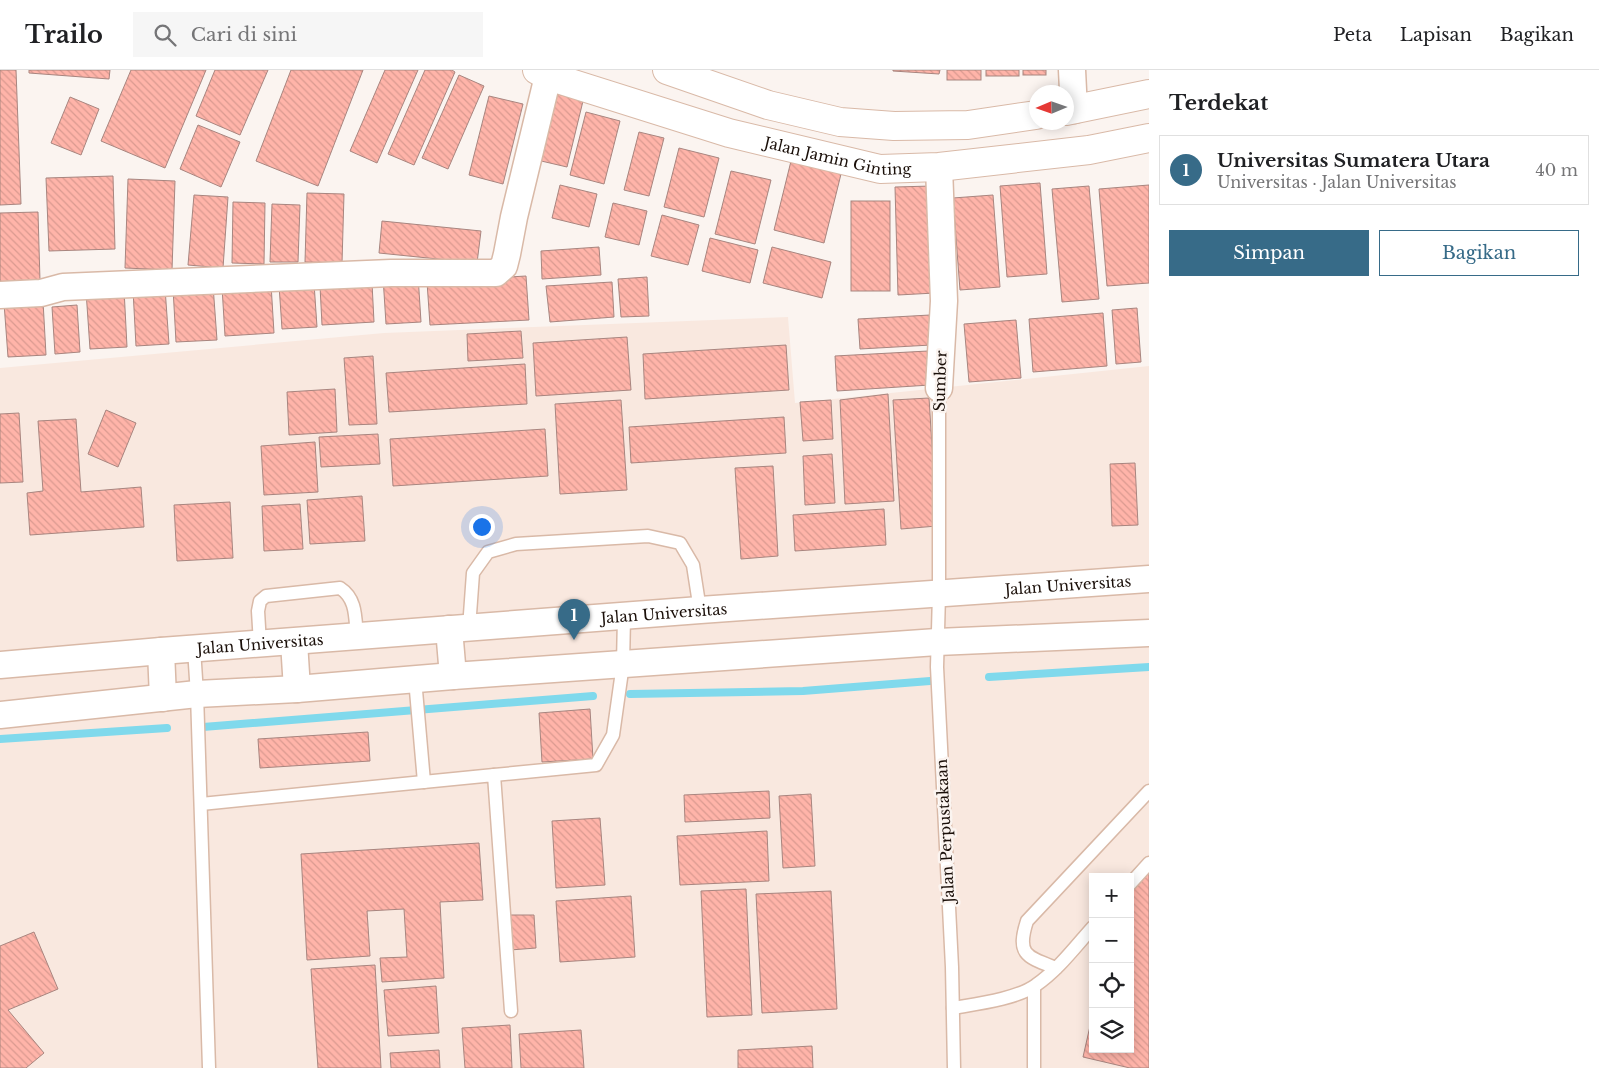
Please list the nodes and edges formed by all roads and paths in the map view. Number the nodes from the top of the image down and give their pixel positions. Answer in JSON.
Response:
{"nodes":[{"id":1,"x":1072,"y":70,"type":"edge"},
{"id":2,"x":680,"y":72,"type":"edge"},
{"id":3,"x":543,"y":73,"type":"edge"},
{"id":4,"x":1071,"y":85,"type":"edge"},
{"id":5,"x":1149,"y":94,"type":"edge"},
{"id":6,"x":1074,"y":109,"type":"edge"},
{"id":7,"x":1029,"y":116,"type":"edge"},
{"id":8,"x":1149,"y":138,"type":"edge"},
{"id":9,"x":939,"y":167,"type":"junction"},
{"id":10,"x":0,"y":295,"type":"edge"},
{"id":11,"x":939,"y":388,"type":"joint"},
{"id":12,"x":1149,"y":579,"type":"edge"},
{"id":13,"x":939,"y":594,"type":"junction"},
{"id":14,"x":700,"y":610,"type":"junction"},
{"id":15,"x":624,"y":616,"type":"junction"},
{"id":16,"x":459,"y":629,"type":"junction"},
{"id":17,"x":1149,"y":633,"type":"edge"},
{"id":18,"x":357,"y":637,"type":"junction"},
{"id":19,"x":294,"y":642,"type":"junction"},
{"id":20,"x":937,"y":642,"type":"junction"},
{"id":21,"x":260,"y":644,"type":"junction"},
{"id":22,"x":194,"y":649,"type":"junction"},
{"id":23,"x":160,"y":651,"type":"junction"},
{"id":24,"x":623,"y":664,"type":"junction"},
{"id":25,"x":0,"y":665,"type":"edge"},
{"id":26,"x":453,"y":676,"type":"junction"},
{"id":27,"x":415,"y":679,"type":"junction"},
{"id":28,"x":297,"y":689,"type":"junction"},
{"id":29,"x":197,"y":694,"type":"junction"},
{"id":30,"x":163,"y":698,"type":"junction"},
{"id":31,"x":0,"y":715,"type":"edge"},
{"id":32,"x":494,"y":775,"type":"junction"},
{"id":33,"x":424,"y":782,"type":"junction"},
{"id":34,"x":1149,"y":791,"type":"edge"},
{"id":35,"x":201,"y":804,"type":"junction"},
{"id":36,"x":1149,"y":863,"type":"edge"},
{"id":37,"x":1134,"y":880,"type":"edge"},
{"id":38,"x":1089,"y":931,"type":"edge"},
{"id":39,"x":1056,"y":968,"type":"junction"},
{"id":40,"x":1034,"y":986,"type":"junction"},
{"id":41,"x":953,"y":1008,"type":"junction"},
{"id":42,"x":511,"y":1011,"type":"dead end"},
{"id":43,"x":209,"y":1068,"type":"edge"},
{"id":44,"x":954,"y":1068,"type":"edge"},
{"id":45,"x":1034,"y":1068,"type":"edge"}],
"edges":[{"from":1,"to":4,"type":"street"},
{"from":2,"to":7,"type":"main road"},
{"from":3,"to":9,"type":"main road","name":"Jalan Jamin Ginting"},
{"from":3,"to":10,"type":"street"},
{"from":5,"to":6,"type":"main road"},
{"from":8,"to":9,"type":"main road","name":"Jalan Jamin Ginting"},
{"from":9,"to":11,"type":"street","name":"Sumber"},
{"from":11,"to":13,"type":"lane","name":"Sumber"},
{"from":12,"to":13,"type":"street","name":"Jalan Universitas"},
{"from":13,"to":14,"type":"street","name":"Jalan Universitas"},
{"from":13,"to":20,"type":"lane","name":"Jalan Perpustakaan"},
{"from":14,"to":15,"type":"street","name":"Jalan Universitas"},
{"from":14,"to":16,"type":"lane"},
{"from":15,"to":16,"type":"street","name":"Jalan Universitas"},
{"from":15,"to":24,"type":"lane"},
{"from":16,"to":18,"type":"street","name":"Jalan Universitas"},
{"from":16,"to":26,"type":"street"},
{"from":17,"to":20,"type":"street"},
{"from":18,"to":19,"type":"street","name":"Jalan Universitas"},
{"from":18,"to":21,"type":"lane"},
{"from":19,"to":21,"type":"street","name":"Jalan Universitas"},
{"from":19,"to":28,"type":"street"},
{"from":20,"to":24,"type":"street"},
{"from":20,"to":41,"type":"lane","name":"Jalan Perpustakaan"},
{"from":21,"to":22,"type":"street","name":"Jalan Universitas"},
{"from":22,"to":23,"type":"street","name":"Jalan Universitas"},
{"from":22,"to":29,"type":"lane"},
{"from":23,"to":25,"type":"street","name":"Jalan Universitas"},
{"from":23,"to":30,"type":"street"},
{"from":24,"to":26,"type":"street"},
{"from":24,"to":32,"type":"lane"},
{"from":26,"to":27,"type":"street"},
{"from":27,"to":28,"type":"street"},
{"from":27,"to":33,"type":"lane"},
{"from":28,"to":29,"type":"street"},
{"from":29,"to":30,"type":"street"},
{"from":29,"to":35,"type":"lane"},
{"from":30,"to":31,"type":"street"},
{"from":32,"to":33,"type":"lane"},
{"from":32,"to":42,"type":"lane"},
{"from":33,"to":35,"type":"lane"},
{"from":34,"to":39,"type":"lane"},
{"from":35,"to":43,"type":"lane"},
{"from":36,"to":37,"type":"lane"},
{"from":38,"to":39,"type":"lane"},
{"from":39,"to":40,"type":"lane"},
{"from":40,"to":41,"type":"lane"},
{"from":40,"to":45,"type":"lane"},
{"from":41,"to":44,"type":"lane","name":"Jalan Perpustakaan"}]}
